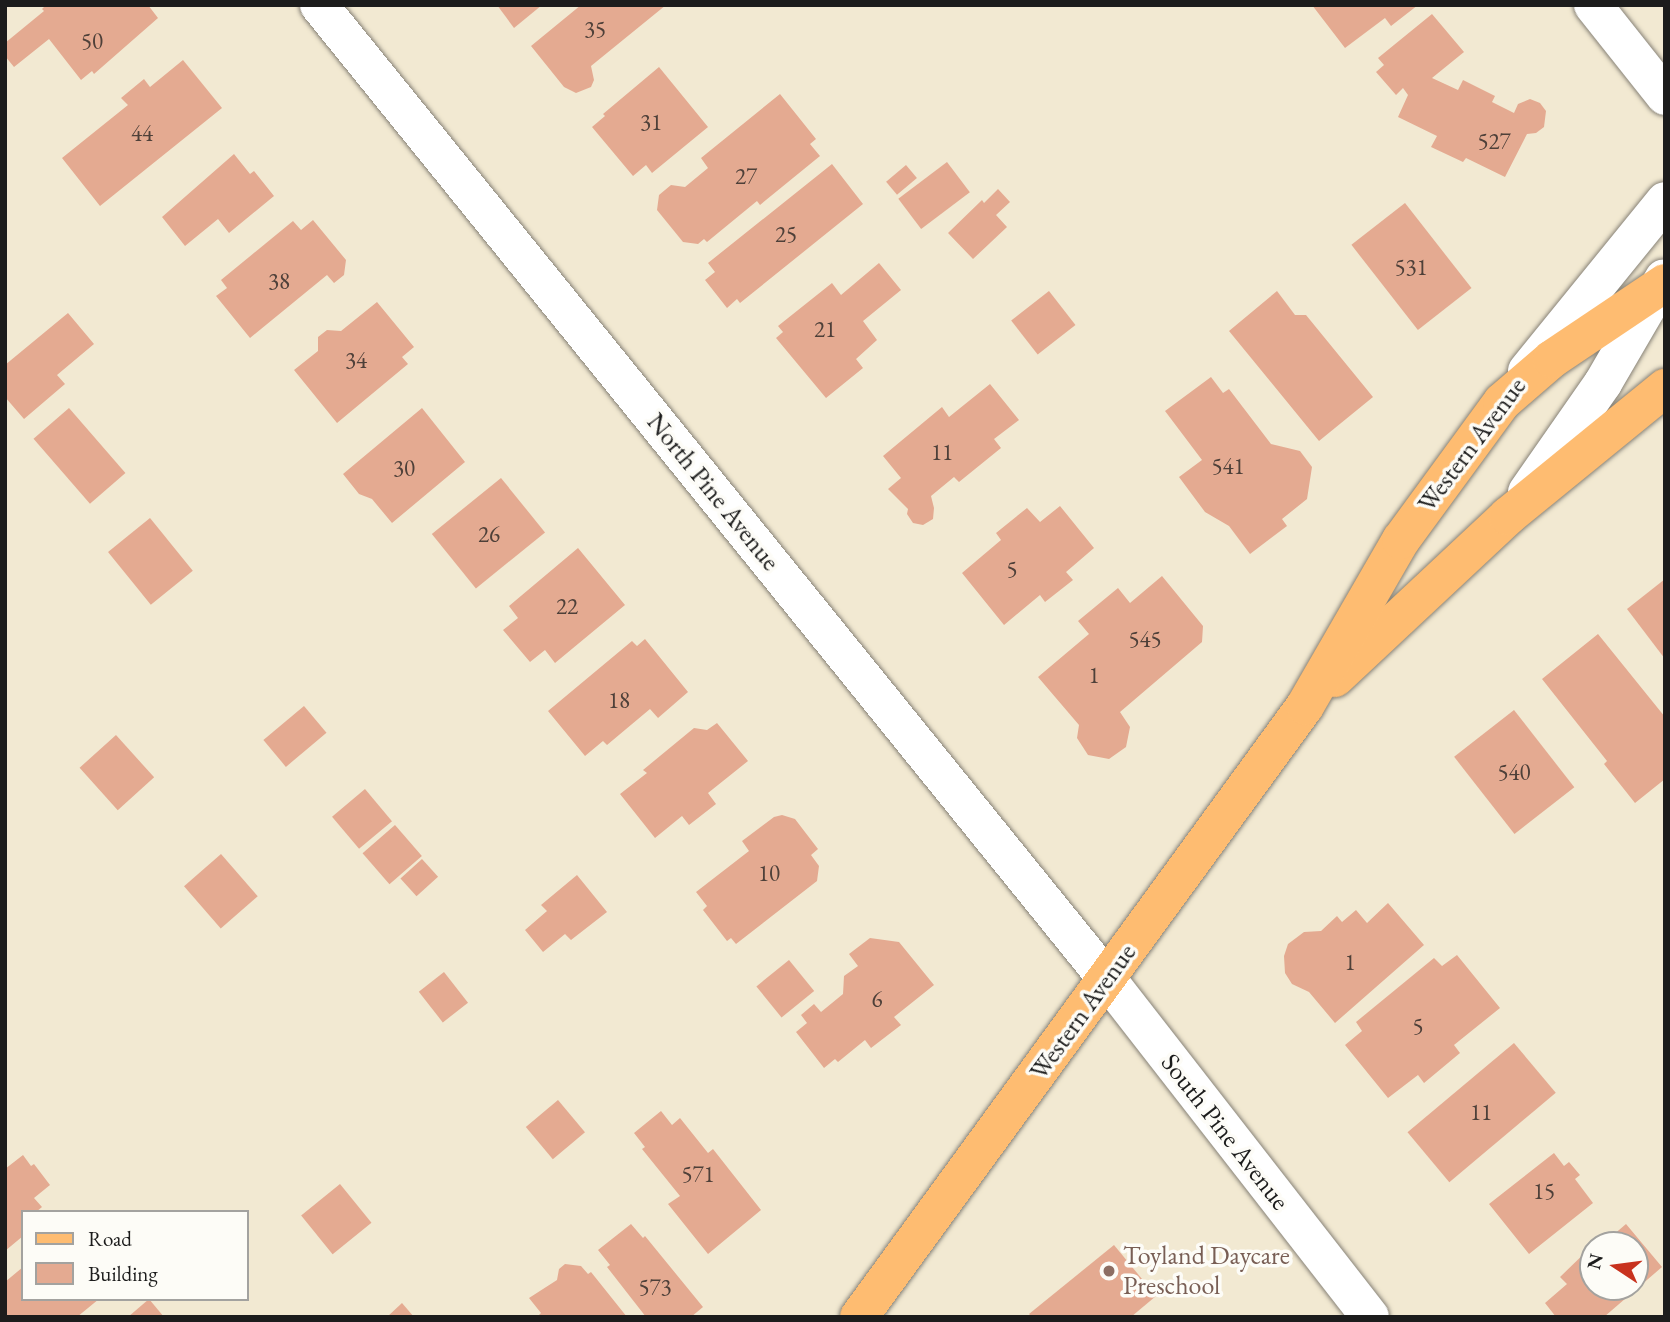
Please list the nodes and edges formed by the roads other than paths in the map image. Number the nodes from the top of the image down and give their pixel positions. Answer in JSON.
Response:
{"nodes":[{"id":1,"x":319,"y":5,"type":"edge"},
{"id":2,"x":1593,"y":5,"type":"edge"},
{"id":3,"x":1665,"y":96,"type":"edge"},
{"id":4,"x":1665,"y":201,"type":"edge"},
{"id":5,"x":1664,"y":281,"type":"edge"},
{"id":6,"x":1665,"y":388,"type":"edge"},
{"id":7,"x":1502,"y":402,"type":"junction"},
{"id":8,"x":1508,"y":516,"type":"junction"},
{"id":9,"x":1306,"y":706,"type":"junction"},
{"id":10,"x":1107,"y":979,"type":"junction"},
{"id":11,"x":859,"y":1317,"type":"edge"},
{"id":12,"x":1370,"y":1317,"type":"edge"}],
"edges":[{"from":1,"to":10,"type":"street","name":"North Pine Avenue"},
{"from":2,"to":3,"type":"street"},
{"from":4,"to":7,"type":"street","name":"Western Avenue"},
{"from":5,"to":7,"type":"main road"},
{"from":5,"to":8,"type":"street","name":"Western Avenue"},
{"from":6,"to":8,"type":"main road"},
{"from":7,"to":9,"type":"main road","name":"Western Avenue"},
{"from":8,"to":9,"type":"main road","name":"Western Avenue"},
{"from":9,"to":10,"type":"main road","name":"Western Avenue"},
{"from":10,"to":11,"type":"main road","name":"Western Avenue"},
{"from":10,"to":12,"type":"street","name":"South Pine Avenue"}]}
